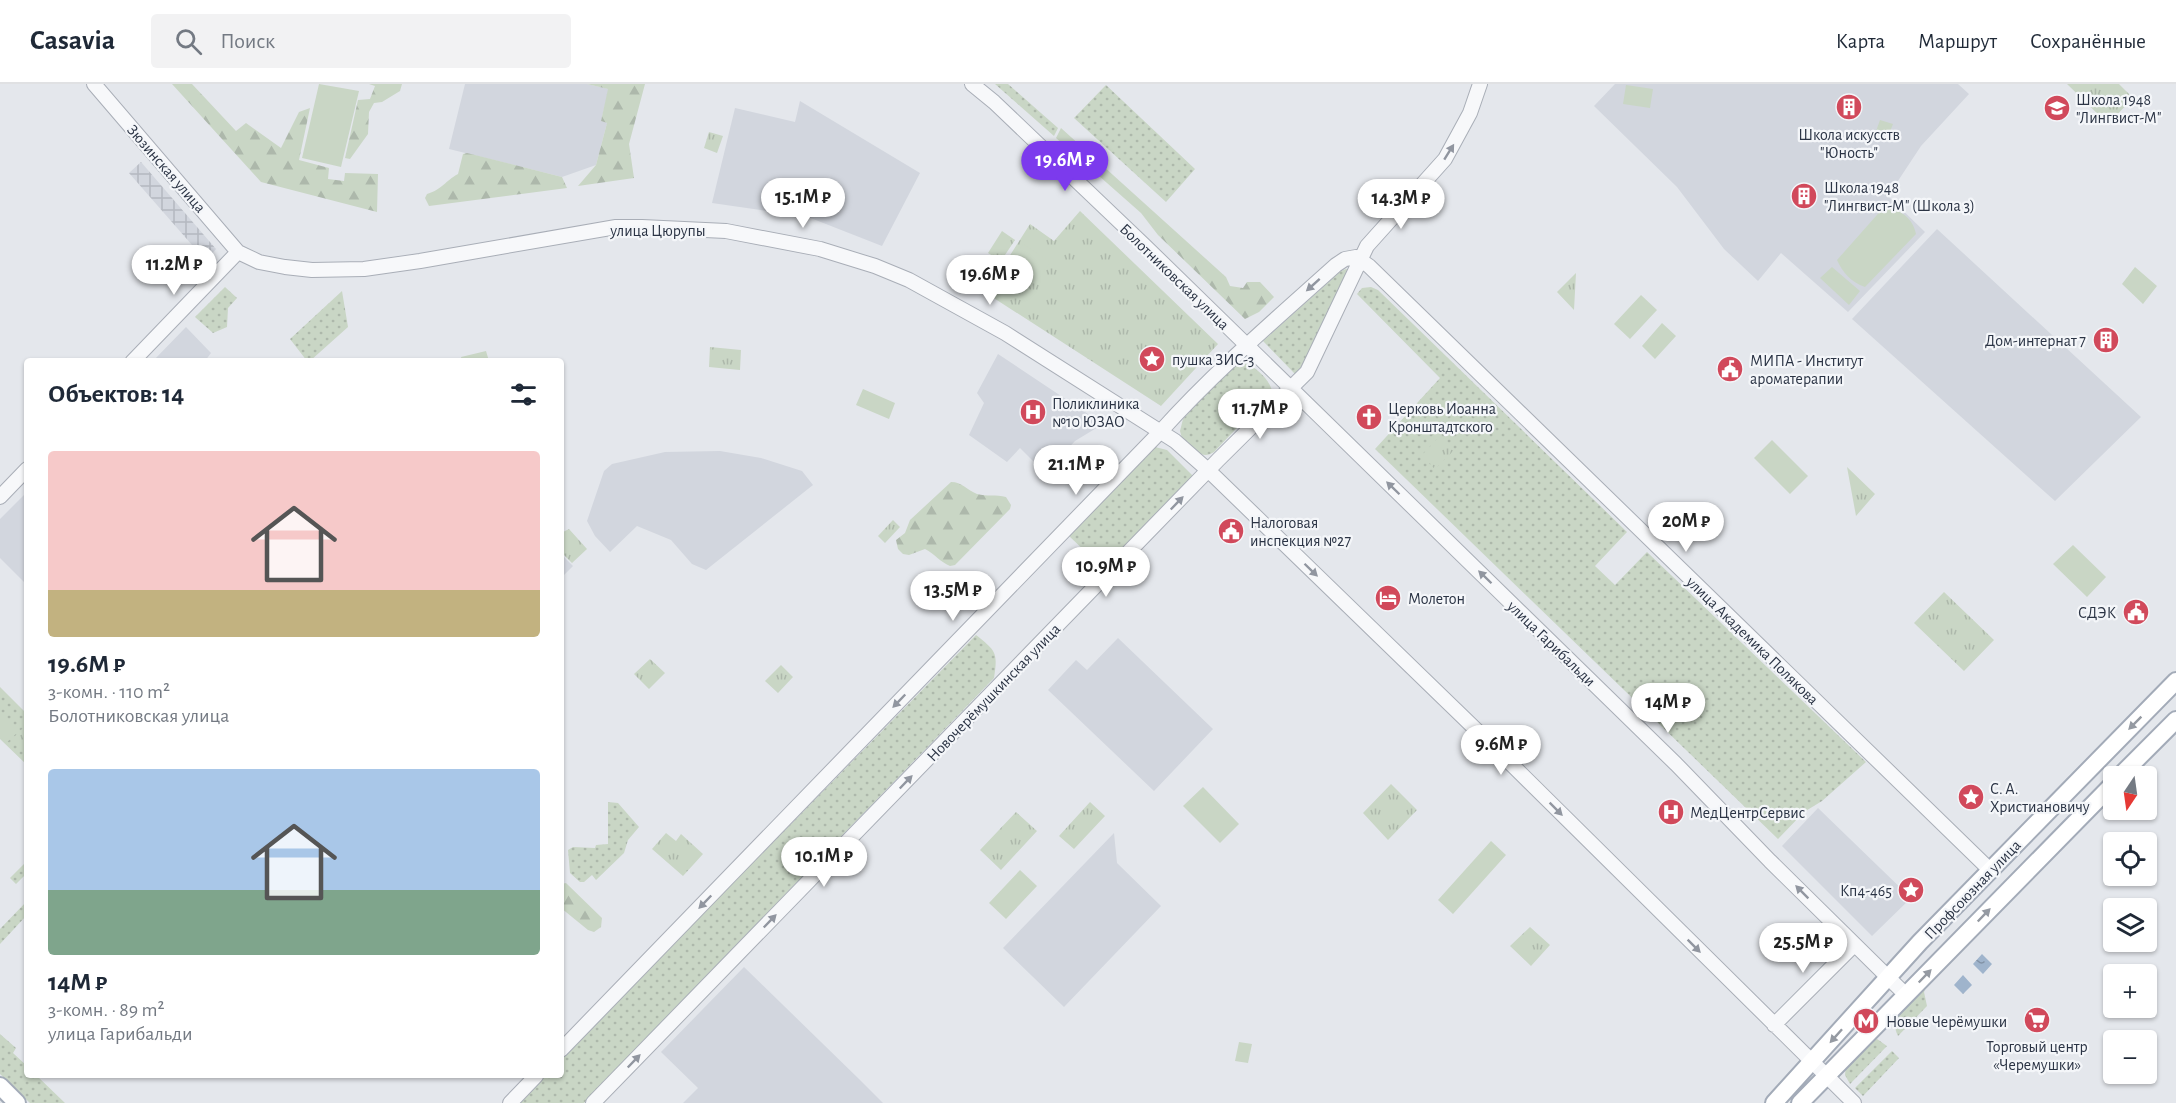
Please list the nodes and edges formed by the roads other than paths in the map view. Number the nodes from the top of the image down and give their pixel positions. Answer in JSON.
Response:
{"nodes":[{"id":1,"x":94,"y":84,"type":"edge"},
{"id":2,"x":972,"y":84,"type":"edge"},
{"id":3,"x":1480,"y":84,"type":"edge"},
{"id":4,"x":238,"y":252,"type":"junction"},
{"id":5,"x":1361,"y":259,"type":"junction"},
{"id":6,"x":1246,"y":345,"type":"junction"},
{"id":7,"x":136,"y":358,"type":"edge"},
{"id":8,"x":1290,"y":388,"type":"junction"},
{"id":9,"x":1161,"y":432,"type":"junction"},
{"id":10,"x":1209,"y":471,"type":"junction"},
{"id":11,"x":24,"y":472,"type":"edge"},
{"id":12,"x":0,"y":497,"type":"edge"},
{"id":13,"x":2176,"y":681,"type":"edge"},
{"id":14,"x":2176,"y":720,"type":"edge"},
{"id":15,"x":2130,"y":766,"type":"edge"},
{"id":16,"x":2103,"y":794,"type":"edge"},
{"id":17,"x":1989,"y":869,"type":"junction"},
{"id":18,"x":1854,"y":945,"type":"junction"},
{"id":19,"x":1888,"y":977,"type":"junction"},
{"id":20,"x":1906,"y":995,"type":"junction"},
{"id":21,"x":1774,"y":1025,"type":"junction"},
{"id":22,"x":564,"y":1047,"type":"edge"},
{"id":23,"x":1812,"y":1063,"type":"junction"},
{"id":24,"x":1827,"y":1076,"type":"junction"},
{"id":25,"x":534,"y":1078,"type":"edge"},
{"id":26,"x":0,"y":1086,"type":"edge"},
{"id":27,"x":17,"y":1103,"type":"edge"},
{"id":28,"x":510,"y":1103,"type":"edge"},
{"id":29,"x":593,"y":1103,"type":"edge"},
{"id":30,"x":1774,"y":1103,"type":"edge"},
{"id":31,"x":1800,"y":1103,"type":"edge"},
{"id":32,"x":1854,"y":1103,"type":"edge"}],
"edges":[{"from":1,"to":4,"type":"street","name":"Зюзинская улица"},
{"from":2,"to":6,"type":"street","name":"Болотниковская улица"},
{"from":5,"to":3,"type":"street","name":"Новочерёмушкинская улица","one_way":true},
{"from":4,"to":7,"type":"street"},
{"from":4,"to":9,"type":"street","name":"улица Цюрупы"},
{"from":5,"to":6,"type":"street","one_way":true},
{"from":5,"to":8,"type":"street","name":"Новочерёмушкинская улица"},
{"from":5,"to":17,"type":"street","name":"улица Академика Полякова"},
{"from":6,"to":8,"type":"street","name":"улица Гарибальди"},
{"from":6,"to":9,"type":"street"},
{"from":8,"to":10,"type":"street","name":"Новочерёмушкинская улица"},
{"from":18,"to":8,"type":"street","name":"улица Гарибальди","one_way":true},
{"from":9,"to":10,"type":"street","name":"улица Цюрупы"},
{"from":9,"to":22,"type":"street","one_way":true},
{"from":10,"to":21,"type":"street","one_way":true},
{"from":29,"to":10,"type":"street","name":"Новочерёмушкинская улица","one_way":true},
{"from":11,"to":12,"type":"street"},
{"from":13,"to":17,"type":"main road","name":"Профсоюзная улица","one_way":true},
{"from":14,"to":15,"type":"main road"},
{"from":20,"to":16,"type":"main road","name":"Профсоюзная улица","one_way":true},
{"from":17,"to":19,"type":"main road","name":"Профсоюзная улица"},
{"from":18,"to":19,"type":"street","name":"улица Гарибальди"},
{"from":18,"to":21,"type":"street"},
{"from":19,"to":20,"type":"street","name":"улица Гарибальди"},
{"from":19,"to":23,"type":"main road","name":"Профсоюзная улица","one_way":true},
{"from":20,"to":24,"type":"main road","name":"Профсоюзная улица"},
{"from":21,"to":23,"type":"street"},
{"from":23,"to":24,"type":"street"},
{"from":23,"to":30,"type":"main road","name":"Профсоюзная улица"},
{"from":24,"to":31,"type":"main road","name":"Профсоюзная улица"},
{"from":24,"to":32,"type":"street"},
{"from":25,"to":28,"type":"street"},
{"from":26,"to":27,"type":"main road"}]}
